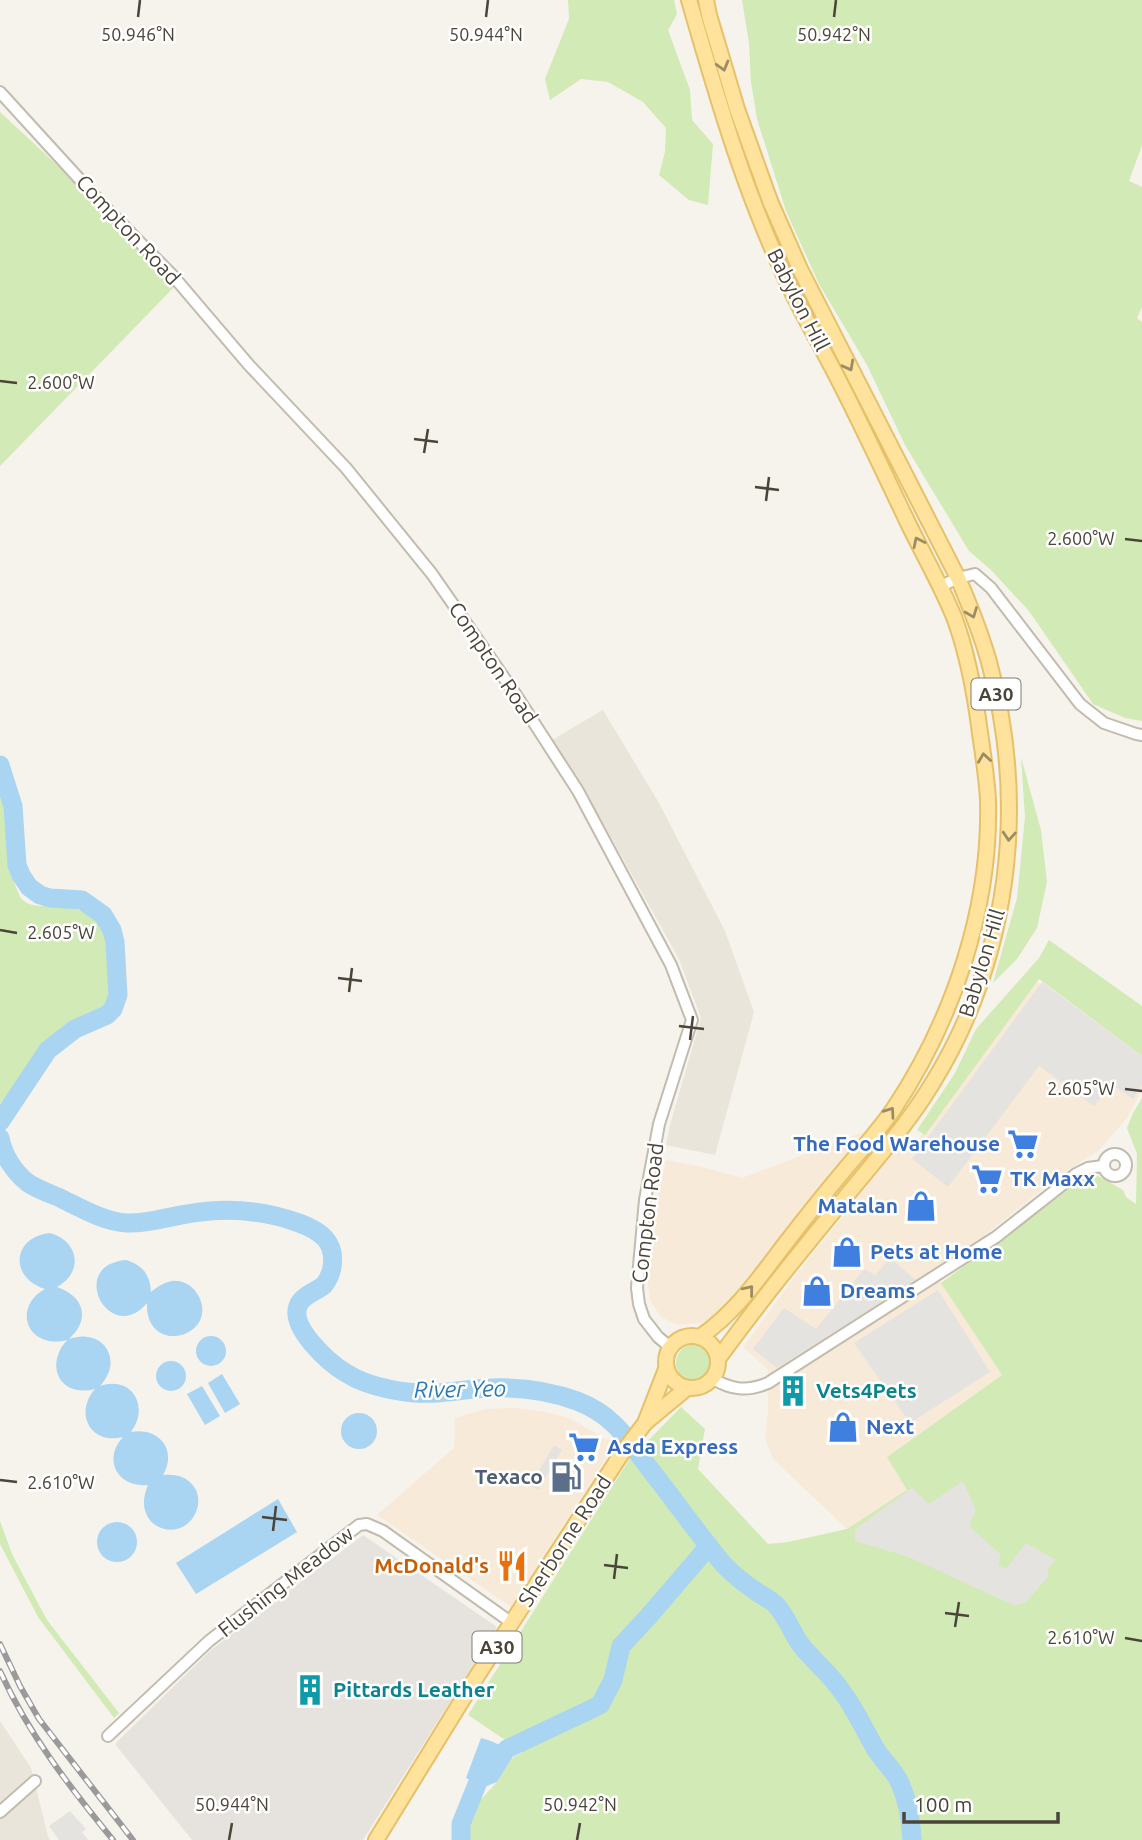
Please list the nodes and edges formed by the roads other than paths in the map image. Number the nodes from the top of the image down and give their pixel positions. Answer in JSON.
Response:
{"nodes":[{"id":1,"x":690,"y":0,"type":"edge"},
{"id":2,"x":706,"y":0,"type":"edge"},
{"id":3,"x":0,"y":92,"type":"edge"},
{"id":4,"x":958,"y":578,"type":"junction"},
{"id":5,"x":939,"y":587,"type":"junction"},
{"id":6,"x":1142,"y":734,"type":"edge"},
{"id":7,"x":852,"y":1162,"type":"junction"},
{"id":8,"x":1103,"y":1166,"type":"dead end"},
{"id":9,"x":865,"y":1173,"type":"junction"},
{"id":10,"x":700,"y":1337,"type":"junction"},
{"id":11,"x":670,"y":1347,"type":"junction"},
{"id":12,"x":718,"y":1359,"type":"junction"},
{"id":13,"x":666,"y":1368,"type":"junction"},
{"id":14,"x":712,"y":1378,"type":"junction"},
{"id":15,"x":687,"y":1388,"type":"junction"},
{"id":16,"x":645,"y":1423,"type":"junction"},
{"id":17,"x":512,"y":1623,"type":"junction"},
{"id":18,"x":108,"y":1736,"type":"dead end"},
{"id":19,"x":35,"y":1782,"type":"dead end"},
{"id":20,"x":0,"y":1812,"type":"edge"},
{"id":21,"x":376,"y":1840,"type":"edge"}],
"edges":[{"from":5,"to":1,"type":"main road","name":"Babylon Hill","number":"A30","one_way":true},
{"from":2,"to":4,"type":"main road","name":"Babylon Hill","number":"A30","one_way":true},
{"from":3,"to":11,"type":"street","name":"Compton Road"},
{"from":4,"to":5,"type":"street"},
{"from":4,"to":6,"type":"street"},
{"from":4,"to":9,"type":"main road","name":"Babylon Hill","number":"A30","one_way":true},
{"from":7,"to":5,"type":"main road","name":"Babylon Hill","number":"A30","one_way":true},
{"from":7,"to":9,"type":"main road"},
{"from":10,"to":7,"type":"main road","name":"Babylon Hill","number":"A30","one_way":true},
{"from":8,"to":14,"type":"street"},
{"from":9,"to":12,"type":"main road","name":"Babylon Hill","number":"A30"},
{"from":10,"to":11,"type":"main road","number":"A30"},
{"from":10,"to":12,"type":"main road"},
{"from":11,"to":13,"type":"main road","number":"A30"},
{"from":12,"to":14,"type":"main road","number":"A30"},
{"from":13,"to":15,"type":"main road"},
{"from":13,"to":16,"type":"main road","number":"A30"},
{"from":14,"to":15,"type":"main road","number":"A30"},
{"from":15,"to":16,"type":"main road","number":"A30"},
{"from":16,"to":17,"type":"main road","name":"Sherborne Road","number":"A30"},
{"from":17,"to":18,"type":"street","name":"Flushing Meadow"},
{"from":17,"to":21,"type":"main road","name":"Sherborne Road","number":"A30"},
{"from":19,"to":20,"type":"street"}]}
